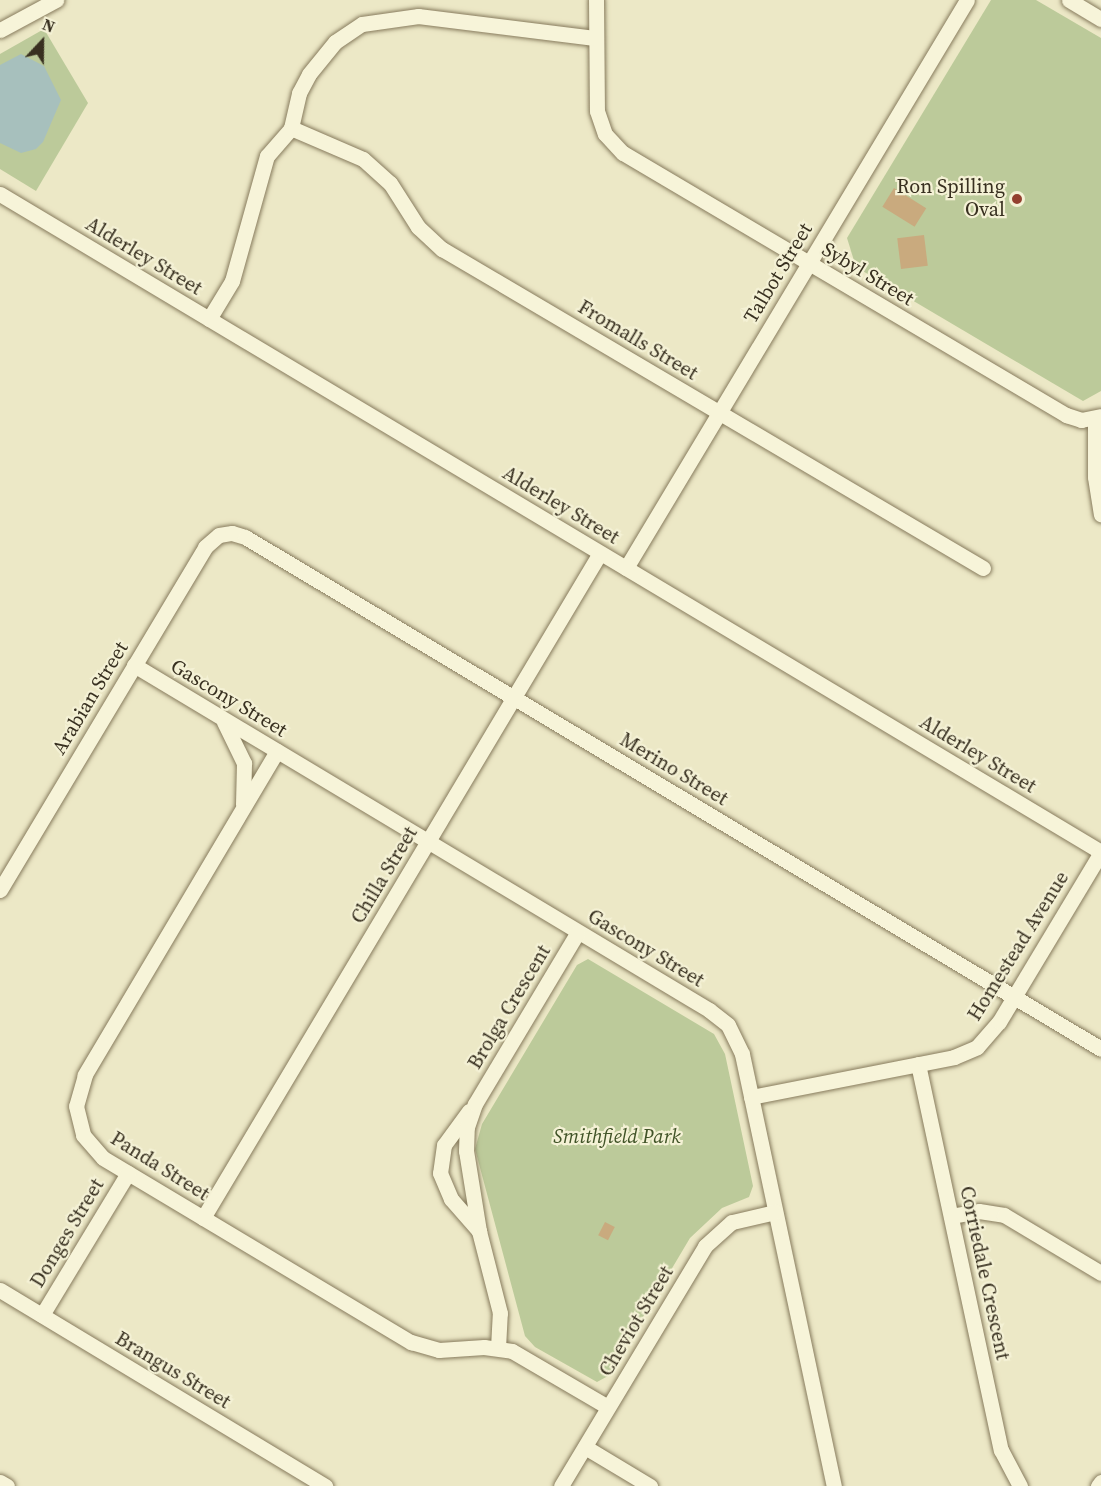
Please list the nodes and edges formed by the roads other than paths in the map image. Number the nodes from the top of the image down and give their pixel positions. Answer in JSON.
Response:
{"nodes":[{"id":1,"x":56,"y":0,"type":"edge"},
{"id":2,"x":596,"y":0,"type":"edge"},
{"id":3,"x":967,"y":0,"type":"edge"},
{"id":4,"x":1069,"y":0,"type":"edge"},
{"id":5,"x":1101,"y":19,"type":"edge"},
{"id":6,"x":0,"y":30,"type":"edge"},
{"id":7,"x":596,"y":38,"type":"junction"},
{"id":8,"x":291,"y":128,"type":"junction"},
{"id":9,"x":0,"y":194,"type":"edge"},
{"id":10,"x":808,"y":263,"type":"junction"},
{"id":11,"x":209,"y":319,"type":"junction"},
{"id":12,"x":719,"y":412,"type":"junction"},
{"id":13,"x":1098,"y":417,"type":"edge"},
{"id":14,"x":1101,"y":515,"type":"edge"},
{"id":15,"x":223,"y":534,"type":"joint"},
{"id":16,"x":600,"y":553,"type":"junction"},
{"id":17,"x":626,"y":568,"type":"junction"},
{"id":18,"x":983,"y":568,"type":"dead end"},
{"id":19,"x":134,"y":666,"type":"junction"},
{"id":20,"x":514,"y":698,"type":"junction"},
{"id":21,"x":217,"y":715,"type":"junction"},
{"id":22,"x":277,"y":752,"type":"junction"},
{"id":23,"x":239,"y":815,"type":"junction"},
{"id":24,"x":428,"y":842,"type":"junction"},
{"id":25,"x":1101,"y":852,"type":"edge"},
{"id":26,"x":0,"y":890,"type":"edge"},
{"id":27,"x":578,"y":932,"type":"junction"},
{"id":28,"x":1014,"y":997,"type":"junction"},
{"id":29,"x":1101,"y":1049,"type":"edge"},
{"id":30,"x":918,"y":1064,"type":"junction"},
{"id":31,"x":751,"y":1097,"type":"junction"},
{"id":32,"x":475,"y":1104,"type":"junction"},
{"id":33,"x":128,"y":1173,"type":"junction"},
{"id":34,"x":775,"y":1212,"type":"junction"},
{"id":35,"x":951,"y":1216,"type":"junction"},
{"id":36,"x":203,"y":1218,"type":"junction"},
{"id":37,"x":479,"y":1231,"type":"junction"},
{"id":38,"x":1101,"y":1273,"type":"edge"},
{"id":39,"x":0,"y":1290,"type":"edge"},
{"id":40,"x":42,"y":1315,"type":"junction"},
{"id":41,"x":498,"y":1348,"type":"junction"},
{"id":42,"x":609,"y":1407,"type":"junction"},
{"id":43,"x":585,"y":1447,"type":"junction"},
{"id":44,"x":0,"y":1482,"type":"edge"},
{"id":45,"x":1101,"y":1482,"type":"edge"},
{"id":46,"x":7,"y":1486,"type":"edge"},
{"id":47,"x":325,"y":1486,"type":"edge"},
{"id":48,"x":561,"y":1486,"type":"edge"},
{"id":49,"x":650,"y":1486,"type":"edge"},
{"id":50,"x":834,"y":1486,"type":"edge"},
{"id":51,"x":1020,"y":1486,"type":"edge"},
{"id":52,"x":1098,"y":1486,"type":"edge"}],
"edges":[{"from":1,"to":6,"type":"street"},
{"from":2,"to":7,"type":"street","name":"Sybyl Street"},
{"from":3,"to":10,"type":"street","name":"Talbot Street"},
{"from":4,"to":5,"type":"street"},
{"from":7,"to":8,"type":"street"},
{"from":7,"to":10,"type":"street","name":"Sybyl Street"},
{"from":8,"to":11,"type":"street"},
{"from":8,"to":12,"type":"street","name":"Fromalls Street"},
{"from":9,"to":11,"type":"street","name":"Alderley Street"},
{"from":10,"to":12,"type":"street","name":"Talbot Street"},
{"from":10,"to":13,"type":"street","name":"Sybyl Street"},
{"from":11,"to":16,"type":"street","name":"Alderley Street"},
{"from":12,"to":17,"type":"street","name":"Talbot Street"},
{"from":12,"to":18,"type":"street","name":"Fromalls Street"},
{"from":13,"to":14,"type":"street"},
{"from":15,"to":19,"type":"street","name":"Arabian Street"},
{"from":15,"to":20,"type":"street","name":"Merino Street"},
{"from":16,"to":17,"type":"street","name":"Alderley Street"},
{"from":16,"to":20,"type":"street","name":"Chilla Street"},
{"from":17,"to":25,"type":"street","name":"Alderley Street"},
{"from":19,"to":21,"type":"street","name":"Gascony Street"},
{"from":19,"to":26,"type":"street","name":"Arabian Street"},
{"from":20,"to":24,"type":"street","name":"Chilla Street"},
{"from":20,"to":28,"type":"street","name":"Merino Street"},
{"from":21,"to":22,"type":"street","name":"Gascony Street"},
{"from":21,"to":23,"type":"street"},
{"from":22,"to":23,"type":"street","name":"Panda Street"},
{"from":22,"to":24,"type":"street","name":"Gascony Street"},
{"from":23,"to":33,"type":"street","name":"Panda Street"},
{"from":24,"to":27,"type":"street","name":"Gascony Street"},
{"from":24,"to":36,"type":"street","name":"Chilla Street"},
{"from":25,"to":28,"type":"street","name":"Homestead Avenue"},
{"from":27,"to":31,"type":"street","name":"Gascony Street"},
{"from":27,"to":32,"type":"street","name":"Brolga Crescent"},
{"from":28,"to":29,"type":"street","name":"Merino Street"},
{"from":28,"to":30,"type":"street","name":"Homestead Avenue"},
{"from":30,"to":31,"type":"street","name":"Homestead Avenue"},
{"from":30,"to":35,"type":"street","name":"Corriedale Crescent"},
{"from":31,"to":34,"type":"street","name":"Gascony Street"},
{"from":32,"to":37,"type":"street","name":"Brolga Crescent"},
{"from":32,"to":37,"type":"street","name":"Brolga Crescent"},
{"from":33,"to":36,"type":"street","name":"Panda Street"},
{"from":33,"to":40,"type":"street","name":"Donges Street"},
{"from":34,"to":42,"type":"street","name":"Cheviot Street"},
{"from":34,"to":50,"type":"street","name":"Gascony Street"},
{"from":35,"to":38,"type":"street"},
{"from":35,"to":51,"type":"street","name":"Corriedale Crescent"},
{"from":36,"to":41,"type":"street","name":"Panda Street"},
{"from":37,"to":41,"type":"street","name":"Brolga Crescent"},
{"from":39,"to":40,"type":"street","name":"Brangus Street"},
{"from":40,"to":47,"type":"street","name":"Brangus Street"},
{"from":41,"to":42,"type":"street","name":"Panda Street"},
{"from":42,"to":43,"type":"street","name":"Cheviot Street"},
{"from":43,"to":48,"type":"street","name":"Cheviot Street"},
{"from":43,"to":49,"type":"street"},
{"from":44,"to":46,"type":"street"},
{"from":45,"to":52,"type":"street"}]}
